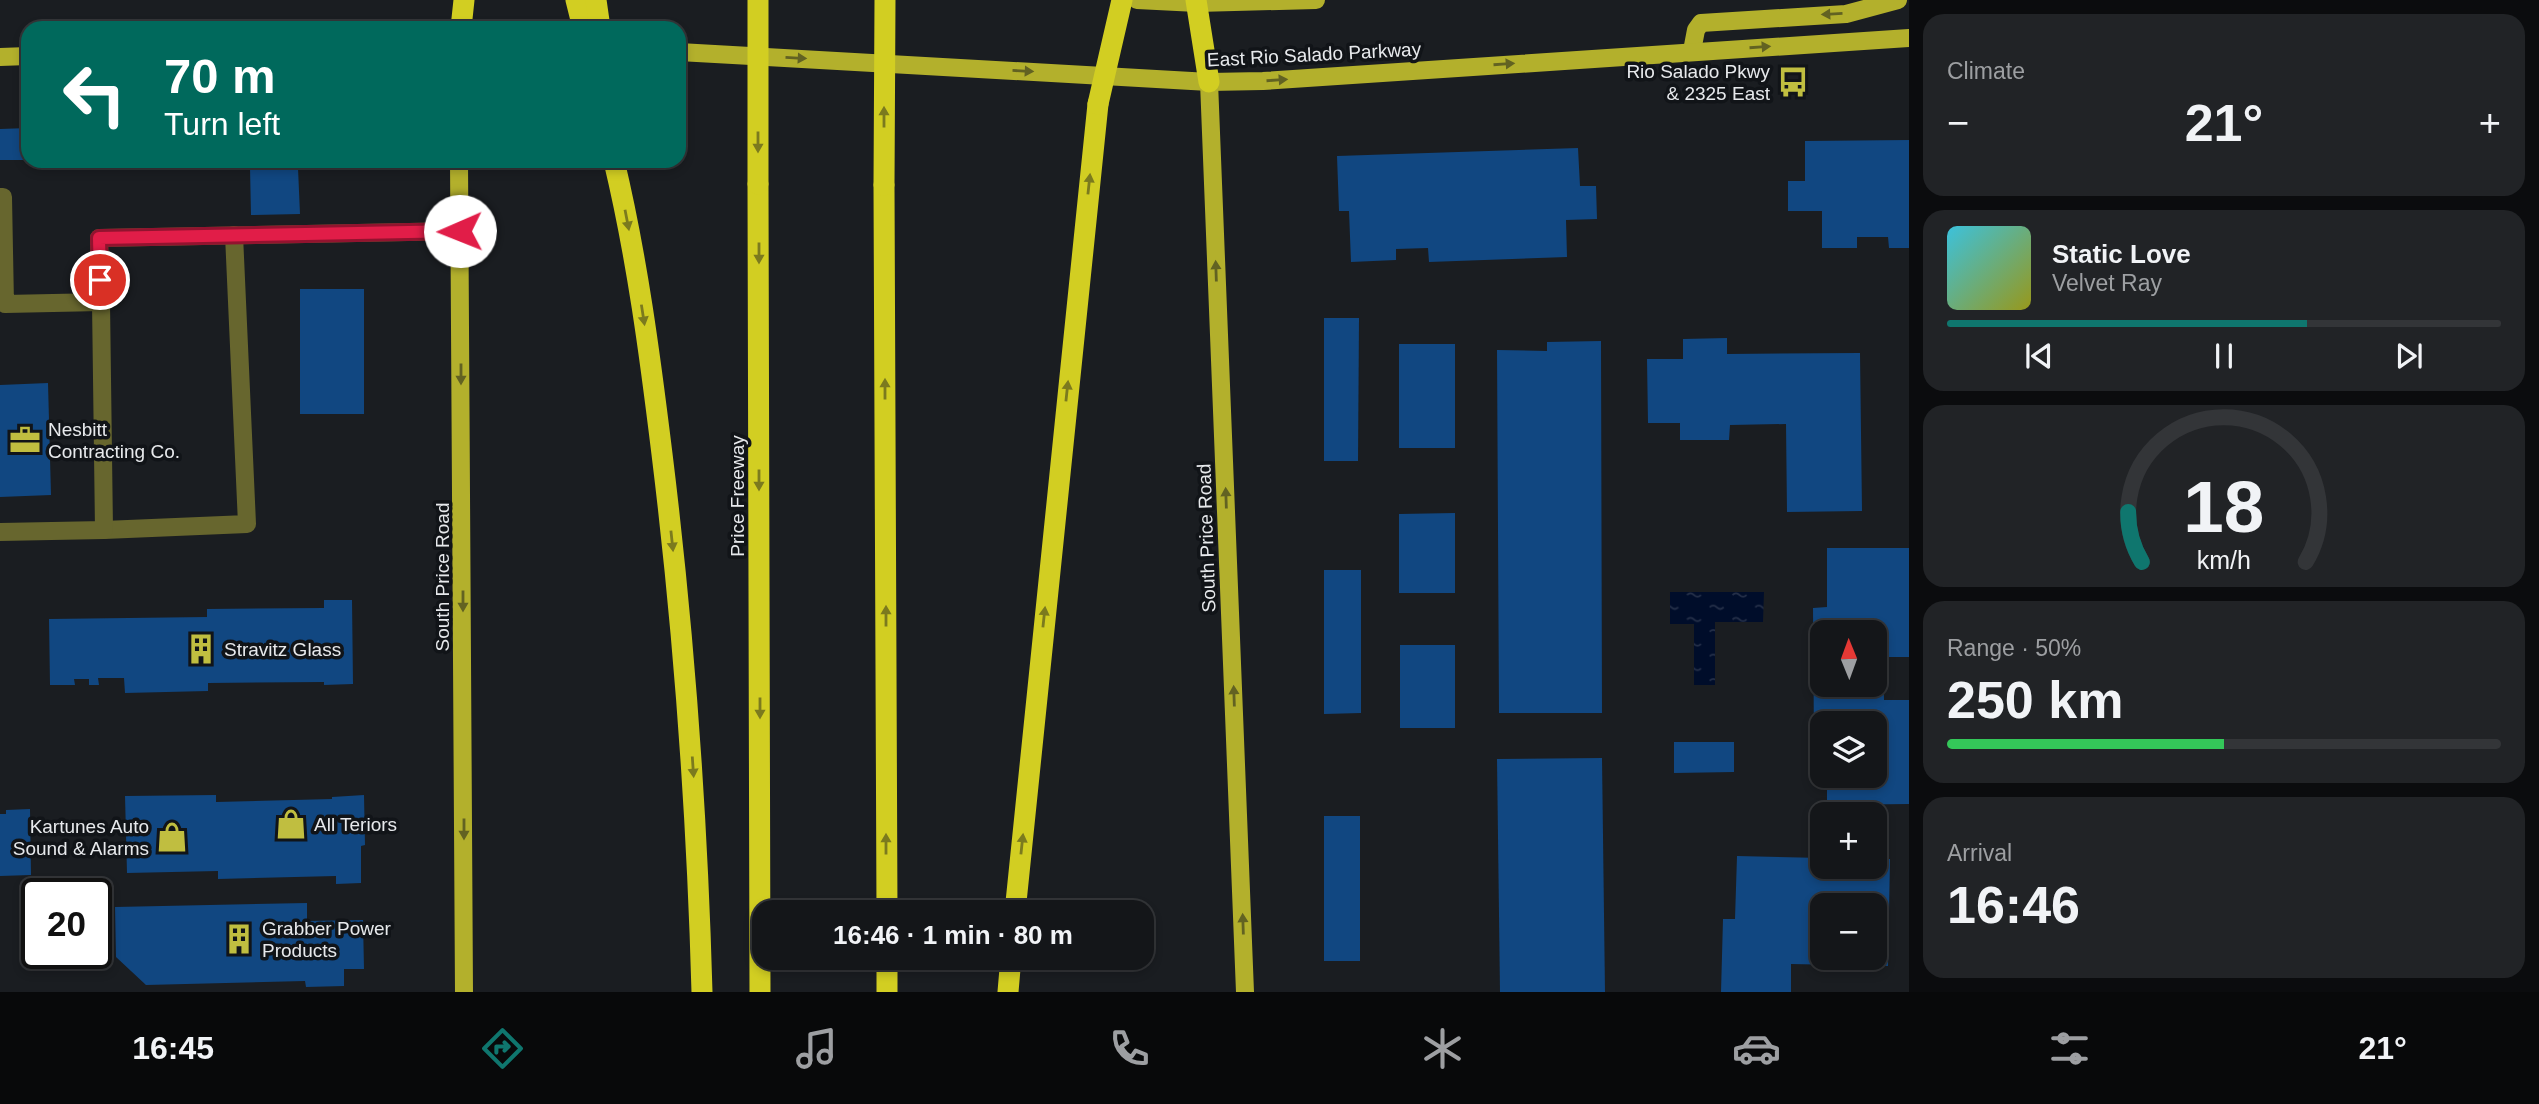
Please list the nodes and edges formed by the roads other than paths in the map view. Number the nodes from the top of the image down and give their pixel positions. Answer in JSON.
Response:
{"nodes":[{"id":1,"x":464,"y":0,"type":"edge"},
{"id":2,"x":576,"y":0,"type":"edge"},
{"id":3,"x":596,"y":0,"type":"edge"},
{"id":4,"x":758,"y":0,"type":"edge"},
{"id":5,"x":885,"y":0,"type":"edge"},
{"id":6,"x":1108,"y":0,"type":"edge"},
{"id":7,"x":1122,"y":0,"type":"edge"},
{"id":8,"x":1137,"y":0,"type":"edge"},
{"id":9,"x":1316,"y":0,"type":"edge"},
{"id":10,"x":1898,"y":0,"type":"edge"},
{"id":11,"x":1197,"y":2,"type":"edge"},
{"id":12,"x":462,"y":21,"type":"edge"},
{"id":13,"x":581,"y":21,"type":"edge"},
{"id":14,"x":599,"y":21,"type":"edge"},
{"id":15,"x":1909,"y":38,"type":"edge"},
{"id":16,"x":1692,"y":51,"type":"junction"},
{"id":17,"x":686,"y":52,"type":"edge"},
{"id":18,"x":21,"y":56,"type":"edge"},
{"id":19,"x":0,"y":57,"type":"edge"},
{"id":20,"x":1209,"y":82,"type":"junction"},
{"id":21,"x":1098,"y":104,"type":"junction"},
{"id":22,"x":459,"y":168,"type":"edge"},
{"id":23,"x":617,"y":168,"type":"edge"},
{"id":24,"x":0,"y":197,"type":"edge"},
{"id":25,"x":460,"y":231,"type":"junction"},
{"id":26,"x":234,"y":235,"type":"junction"},
{"id":27,"x":101,"y":302,"type":"junction"},
{"id":28,"x":104,"y":530,"type":"junction"},
{"id":29,"x":0,"y":532,"type":"edge"},
{"id":30,"x":887,"y":900,"type":"edge"},
{"id":31,"x":1016,"y":900,"type":"edge"},
{"id":32,"x":887,"y":970,"type":"edge"},
{"id":33,"x":1010,"y":970,"type":"edge"},
{"id":34,"x":464,"y":992,"type":"edge"},
{"id":35,"x":702,"y":992,"type":"edge"},
{"id":36,"x":760,"y":992,"type":"edge"},
{"id":37,"x":887,"y":992,"type":"edge"},
{"id":38,"x":1009,"y":992,"type":"edge"},
{"id":39,"x":1245,"y":992,"type":"edge"}],
"edges":[{"from":1,"to":12,"type":"highway"},
{"from":2,"to":13,"type":"highway"},
{"from":3,"to":14,"type":"highway"},
{"from":4,"to":36,"type":"highway","name":"Price Freeway","one_way":true,"bridge":true},
{"from":30,"to":5,"type":"highway","one_way":true,"bridge":true},
{"from":6,"to":21,"type":"highway","bridge":true},
{"from":7,"to":21,"type":"highway","bridge":true},
{"from":8,"to":11,"type":"main road"},
{"from":9,"to":11,"type":"main road"},
{"from":10,"to":16,"type":"main road","one_way":true},
{"from":11,"to":20,"type":"highway"},
{"from":16,"to":15,"type":"main road","name":"East Rio Salado Parkway","one_way":true},
{"from":20,"to":16,"type":"main road","name":"East Rio Salado Parkway","one_way":true},
{"from":17,"to":20,"type":"main road","name":"East Rio Salado Parkway","one_way":true},
{"from":18,"to":19,"type":"main road"},
{"from":39,"to":20,"type":"main road","name":"South Price Road","one_way":true},
{"from":31,"to":21,"type":"highway","one_way":true},
{"from":22,"to":25,"type":"main road","name":"South Price Road"},
{"from":23,"to":35,"type":"highway","one_way":true},
{"from":24,"to":27,"type":"lane"},
{"from":25,"to":26,"type":"lane"},
{"from":25,"to":34,"type":"main road","name":"South Price Road","one_way":true},
{"from":26,"to":27,"type":"lane"},
{"from":26,"to":28,"type":"lane"},
{"from":27,"to":28,"type":"lane"},
{"from":28,"to":29,"type":"lane"},
{"from":32,"to":37,"type":"highway"},
{"from":33,"to":38,"type":"highway"}]}
